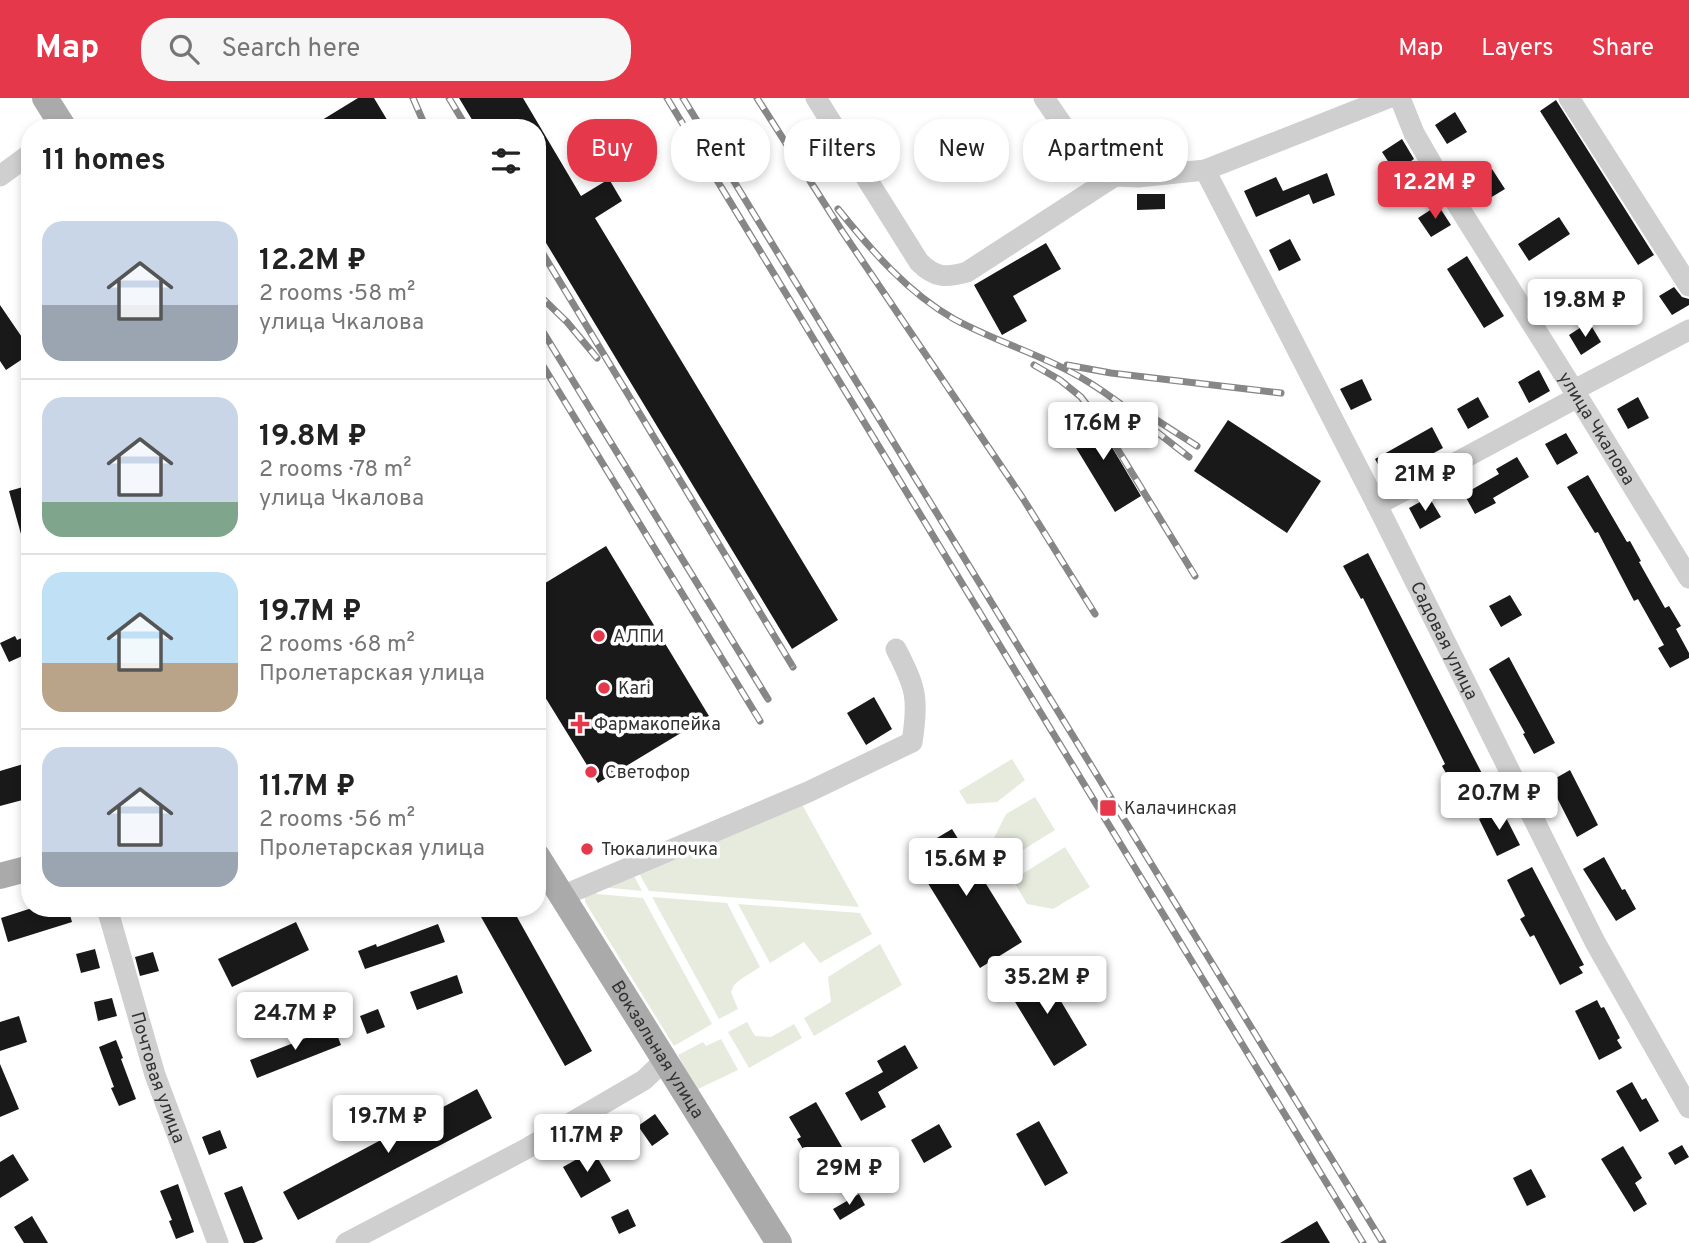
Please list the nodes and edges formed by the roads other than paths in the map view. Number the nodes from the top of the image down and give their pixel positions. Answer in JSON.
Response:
{"nodes":[{"id":1,"x":45,"y":98,"type":"edge"},
{"id":2,"x":816,"y":98,"type":"edge"},
{"id":3,"x":1044,"y":98,"type":"edge"},
{"id":4,"x":1388,"y":98,"type":"edge"},
{"id":5,"x":1400,"y":98,"type":"edge"},
{"id":6,"x":1569,"y":98,"type":"edge"},
{"id":7,"x":58,"y":119,"type":"edge"},
{"id":8,"x":1058,"y":119,"type":"edge"},
{"id":9,"x":21,"y":161,"type":"edge"},
{"id":10,"x":1205,"y":170,"type":"junction"},
{"id":11,"x":1188,"y":172,"type":"edge"},
{"id":12,"x":0,"y":176,"type":"edge"},
{"id":13,"x":1106,"y":182,"type":"edge"},
{"id":14,"x":1689,"y":286,"type":"edge"},
{"id":15,"x":1689,"y":330,"type":"edge"},
{"id":16,"x":1576,"y":393,"type":"junction"},
{"id":17,"x":1377,"y":505,"type":"junction"},
{"id":18,"x":1689,"y":579,"type":"edge"},
{"id":19,"x":896,"y":649,"type":"dead end"},
{"id":20,"x":21,"y":870,"type":"edge"},
{"id":21,"x":546,"y":870,"type":"edge"},
{"id":22,"x":0,"y":876,"type":"edge"},
{"id":23,"x":562,"y":896,"type":"junction"},
{"id":24,"x":110,"y":917,"type":"edge"},
{"id":25,"x":665,"y":1060,"type":"junction"},
{"id":26,"x":1689,"y":1108,"type":"edge"},
{"id":27,"x":218,"y":1243,"type":"edge"},
{"id":28,"x":346,"y":1243,"type":"edge"},
{"id":29,"x":779,"y":1243,"type":"edge"}],
"edges":[{"from":1,"to":7,"type":"main road"},
{"from":2,"to":13,"type":"street"},
{"from":3,"to":8,"type":"street"},
{"from":4,"to":10,"type":"street"},
{"from":5,"to":16,"type":"street","name":"улица Чкалова"},
{"from":6,"to":14,"type":"street"},
{"from":9,"to":12,"type":"street"},
{"from":10,"to":11,"type":"street"},
{"from":10,"to":17,"type":"street","name":"Садовая улица"},
{"from":15,"to":16,"type":"street"},
{"from":16,"to":17,"type":"street"},
{"from":16,"to":18,"type":"street","name":"улица Чкалова"},
{"from":17,"to":26,"type":"street","name":"Садовая улица"},
{"from":19,"to":23,"type":"street"},
{"from":20,"to":22,"type":"main road"},
{"from":21,"to":23,"type":"main road","name":"Вокзальная улица"},
{"from":23,"to":25,"type":"main road","name":"Вокзальная улица"},
{"from":24,"to":27,"type":"street","name":"Почтовая улица"},
{"from":25,"to":28,"type":"street"},
{"from":25,"to":29,"type":"main road","name":"Вокзальная улица"}]}
